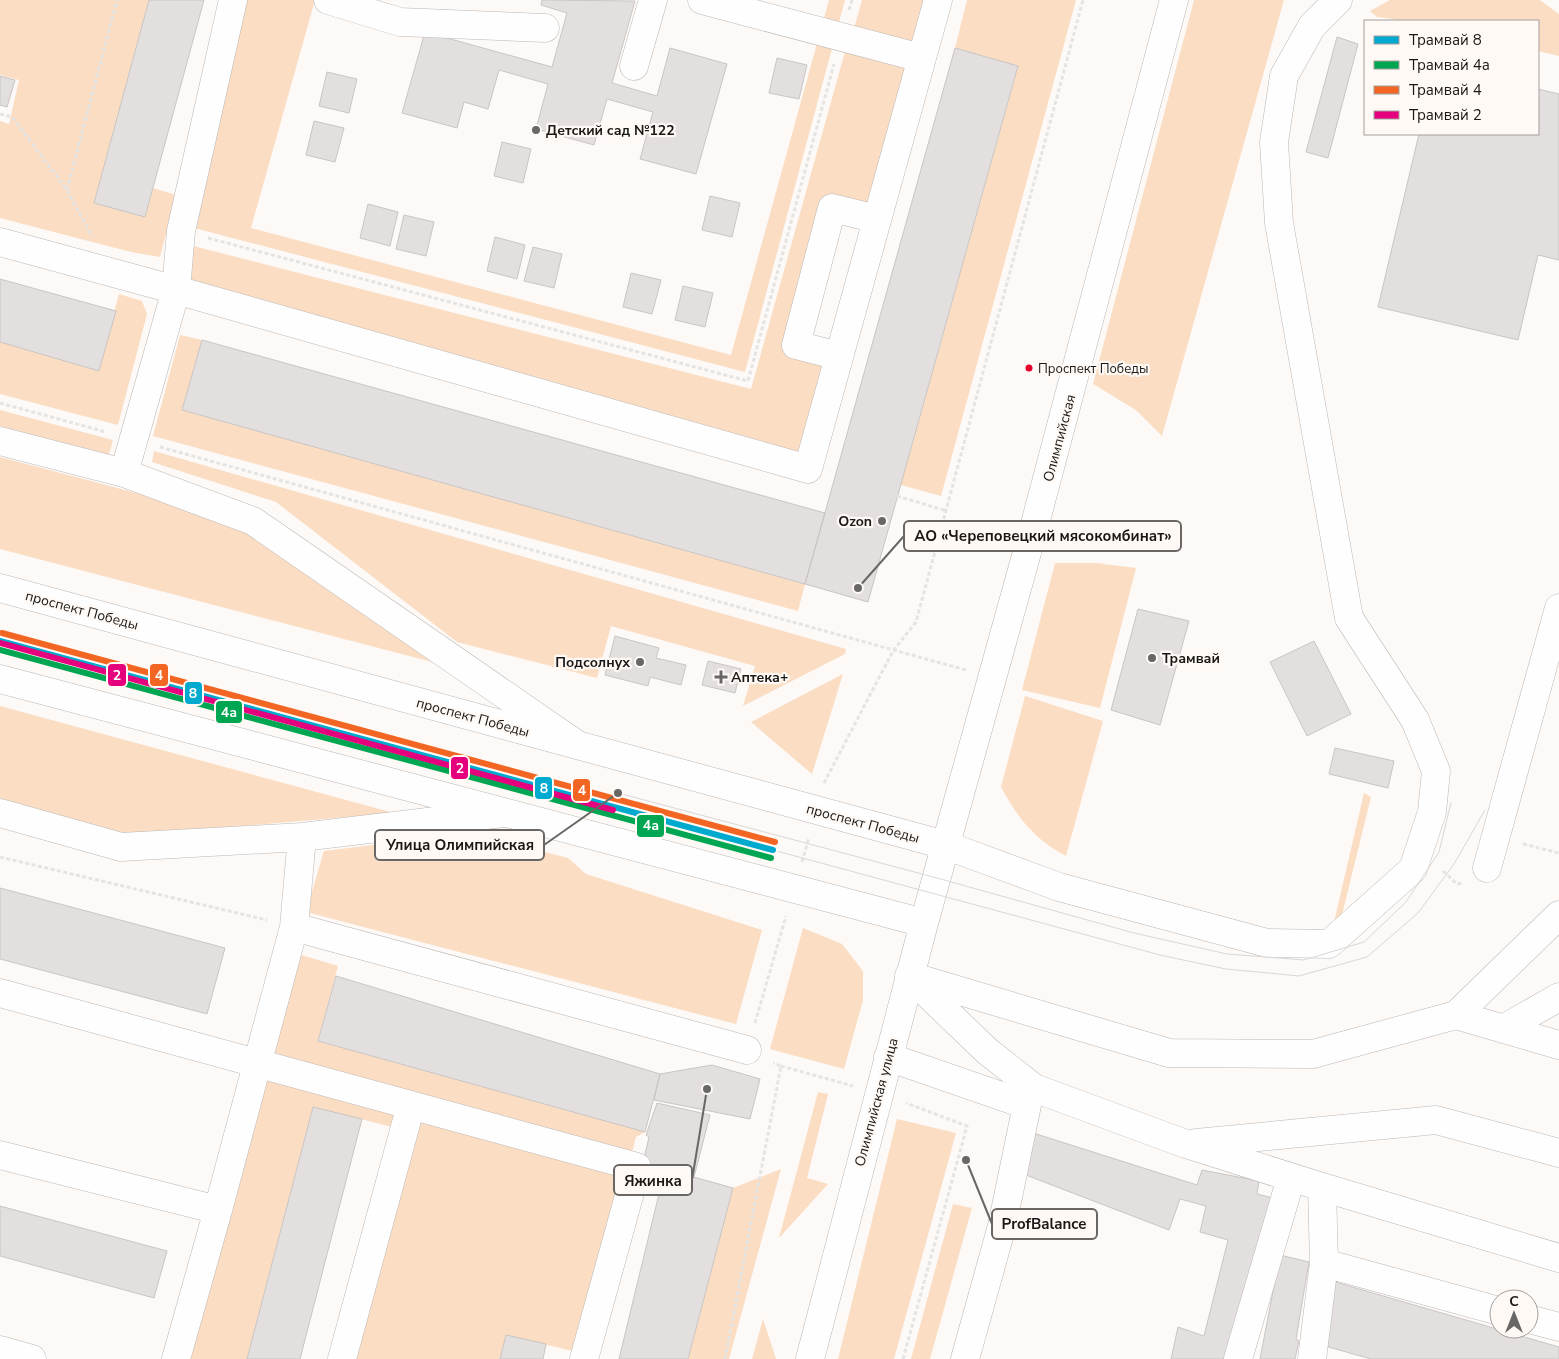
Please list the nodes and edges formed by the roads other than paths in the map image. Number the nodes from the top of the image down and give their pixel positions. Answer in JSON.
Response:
{"nodes":[{"id":1,"x":234,"y":0,"type":"edge"},
{"id":2,"x":328,"y":0,"type":"edge"},
{"id":3,"x":653,"y":0,"type":"edge"},
{"id":4,"x":702,"y":0,"type":"edge"},
{"id":5,"x":938,"y":0,"type":"edge"},
{"id":6,"x":1174,"y":0,"type":"edge"},
{"id":7,"x":1338,"y":0,"type":"edge"},
{"id":8,"x":545,"y":28,"type":"dead end"},
{"id":9,"x":921,"y":58,"type":"junction"},
{"id":10,"x":634,"y":66,"type":"dead end"},
{"id":11,"x":877,"y":219,"type":"junction"},
{"id":12,"x":0,"y":242,"type":"edge"},
{"id":13,"x":176,"y":290,"type":"junction"},
{"id":14,"x":839,"y":356,"type":"junction"},
{"id":15,"x":0,"y":441,"type":"edge"},
{"id":16,"x":124,"y":473,"type":"junction"},
{"id":17,"x":0,"y":588,"type":"edge"},
{"id":18,"x":1559,"y":608,"type":"edge"},
{"id":19,"x":0,"y":679,"type":"edge"},
{"id":20,"x":580,"y":746,"type":"junction"},
{"id":21,"x":503,"y":813,"type":"junction"},
{"id":22,"x":0,"y":814,"type":"edge"},
{"id":23,"x":302,"y":837,"type":"junction"},
{"id":24,"x":945,"y":845,"type":"junction"},
{"id":25,"x":1487,"y":868,"type":"dead end"},
{"id":26,"x":1559,"y":915,"type":"edge"},
{"id":27,"x":924,"y":923,"type":"junction"},
{"id":28,"x":294,"y":926,"type":"junction"},
{"id":29,"x":909,"y":976,"type":"junction"},
{"id":30,"x":0,"y":993,"type":"edge"},
{"id":31,"x":1559,"y":997,"type":"edge"},
{"id":32,"x":1456,"y":1015,"type":"junction"},
{"id":33,"x":1503,"y":1029,"type":"junction"},
{"id":34,"x":1559,"y":1045,"type":"edge"},
{"id":35,"x":747,"y":1050,"type":"road end"},
{"id":36,"x":888,"y":1057,"type":"junction"},
{"id":37,"x":258,"y":1064,"type":"junction"},
{"id":38,"x":411,"y":1105,"type":"junction"},
{"id":39,"x":1186,"y":1144,"type":"junction"},
{"id":40,"x":1559,"y":1153,"type":"edge"},
{"id":41,"x":0,"y":1155,"type":"edge"},
{"id":42,"x":1291,"y":1178,"type":"junction"},
{"id":43,"x":1322,"y":1187,"type":"junction"},
{"id":44,"x":218,"y":1210,"type":"junction"},
{"id":45,"x":1559,"y":1258,"type":"edge"},
{"id":46,"x":1324,"y":1263,"type":"junction"},
{"id":47,"x":1489,"y":1308,"type":"edge"},
{"id":48,"x":1539,"y":1322,"type":"edge"},
{"id":49,"x":1559,"y":1327,"type":"edge"},
{"id":50,"x":0,"y":1350,"type":"edge"},
{"id":51,"x":32,"y":1359,"type":"edge"},
{"id":52,"x":176,"y":1359,"type":"edge"},
{"id":53,"x":342,"y":1359,"type":"edge"},
{"id":54,"x":584,"y":1359,"type":"edge"},
{"id":55,"x":810,"y":1359,"type":"edge"},
{"id":56,"x":965,"y":1359,"type":"edge"},
{"id":57,"x":1238,"y":1359,"type":"edge"},
{"id":58,"x":1312,"y":1359,"type":"edge"}],
"edges":[{"from":1,"to":13,"type":"main road"},
{"from":2,"to":8,"type":"main road"},
{"from":3,"to":10,"type":"main road"},
{"from":4,"to":9,"type":"main road"},
{"from":5,"to":9,"type":"main road"},
{"from":6,"to":24,"type":"main road","name":"Олимпийская"},
{"from":7,"to":24,"type":"main road","name":"проспект Победы"},
{"from":9,"to":11,"type":"main road"},
{"from":11,"to":14,"type":"main road"},
{"from":11,"to":14,"type":"main road"},
{"from":12,"to":13,"type":"main road"},
{"from":13,"to":14,"type":"main road"},
{"from":13,"to":16,"type":"main road"},
{"from":15,"to":16,"type":"main road"},
{"from":16,"to":20,"type":"main road"},
{"from":17,"to":20,"type":"main road","name":"проспект Победы"},
{"from":18,"to":25,"type":"main road"},
{"from":19,"to":21,"type":"main road"},
{"from":20,"to":24,"type":"main road","name":"проспект Победы"},
{"from":21,"to":23,"type":"main road"},
{"from":21,"to":27,"type":"main road"},
{"from":22,"to":23,"type":"main road"},
{"from":23,"to":28,"type":"main road"},
{"from":24,"to":27,"type":"main road","name":"Олимпийская улица"},
{"from":26,"to":32,"type":"main road"},
{"from":27,"to":29,"type":"main road","name":"Олимпийская улица"},
{"from":28,"to":35,"type":"main road"},
{"from":28,"to":37,"type":"main road"},
{"from":29,"to":32,"type":"main road"},
{"from":29,"to":36,"type":"main road","name":"Олимпийская улица"},
{"from":29,"to":39,"type":"main road"},
{"from":30,"to":37,"type":"main road"},
{"from":31,"to":33,"type":"main road"},
{"from":32,"to":33,"type":"main road"},
{"from":33,"to":34,"type":"main road"},
{"from":36,"to":55,"type":"main road","name":"Олимпийская улица"},
{"from":36,"to":56,"type":"main road"},
{"from":37,"to":38,"type":"main road"},
{"from":37,"to":44,"type":"main road"},
{"from":38,"to":53,"type":"main road"},
{"from":38,"to":54,"type":"main road"},
{"from":39,"to":40,"type":"main road"},
{"from":39,"to":42,"type":"main road"},
{"from":41,"to":44,"type":"main road"},
{"from":42,"to":43,"type":"main road"},
{"from":42,"to":57,"type":"main road"},
{"from":43,"to":45,"type":"main road"},
{"from":43,"to":46,"type":"main road"},
{"from":44,"to":52,"type":"main road"},
{"from":46,"to":47,"type":"main road"},
{"from":46,"to":58,"type":"main road"},
{"from":48,"to":49,"type":"main road"},
{"from":50,"to":51,"type":"main road"}]}
